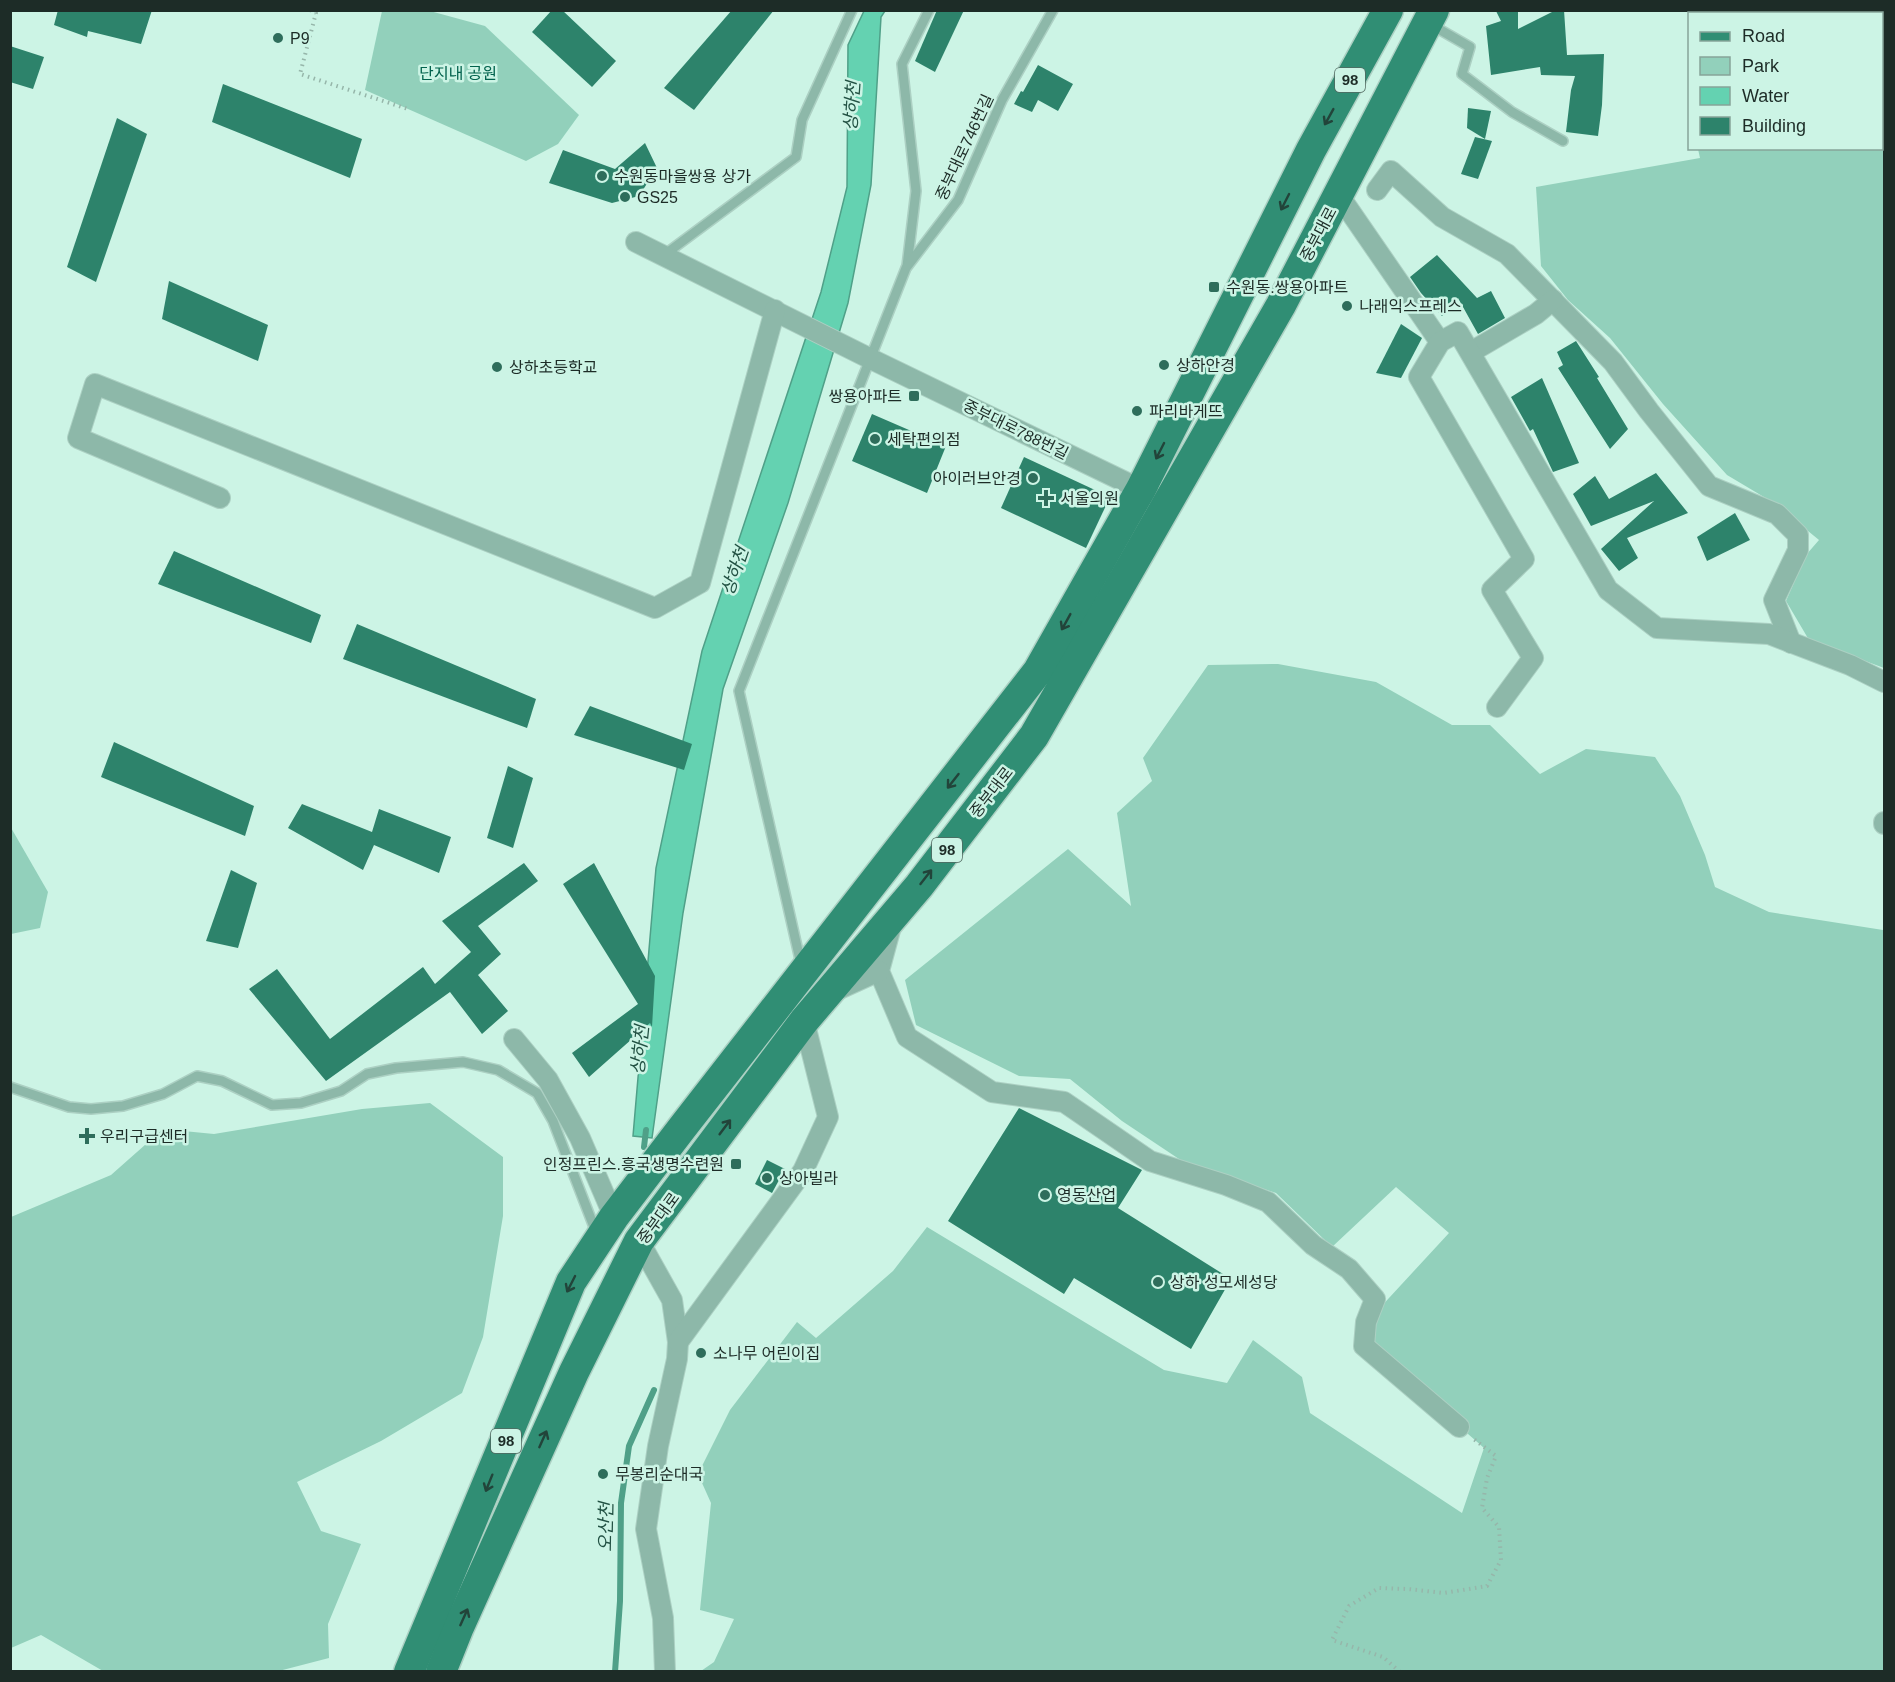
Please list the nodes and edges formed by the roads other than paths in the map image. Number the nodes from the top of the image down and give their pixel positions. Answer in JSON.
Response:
{"nodes":[{"id":1,"x":852,"y":10,"type":"edge"},
{"id":2,"x":929,"y":10,"type":"edge"},
{"id":3,"x":1053,"y":10,"type":"edge"},
{"id":4,"x":1388,"y":10,"type":"edge"},
{"id":5,"x":1431,"y":17,"type":"edge"},
{"id":6,"x":1563,"y":141,"type":"dead end"},
{"id":7,"x":1377,"y":190,"type":"dead end"},
{"id":8,"x":1338,"y":194,"type":"junction"},
{"id":9,"x":636,"y":242,"type":"dead end"},
{"id":10,"x":664,"y":255,"type":"junction"},
{"id":11,"x":906,"y":268,"type":"junction"},
{"id":12,"x":1553,"y":300,"type":"junction"},
{"id":13,"x":775,"y":310,"type":"junction"},
{"id":14,"x":1440,"y":342,"type":"junction"},
{"id":15,"x":1471,"y":352,"type":"junction"},
{"id":16,"x":867,"y":357,"type":"junction"},
{"id":17,"x":1141,"y":489,"type":"junction"},
{"id":18,"x":220,"y":498,"type":"dead end"},
{"id":19,"x":1168,"y":504,"type":"junction"},
{"id":20,"x":1791,"y":643,"type":"junction"},
{"id":21,"x":1884,"y":682,"type":"edge"},
{"id":22,"x":1497,"y":707,"type":"dead end"},
{"id":23,"x":895,"y":914,"type":"junction"},
{"id":24,"x":879,"y":971,"type":"junction"},
{"id":25,"x":803,"y":974,"type":"junction"},
{"id":26,"x":827,"y":994,"type":"junction"},
{"id":27,"x":804,"y":1021,"type":"junction"},
{"id":28,"x":514,"y":1039,"type":"dead end"},
{"id":29,"x":10,"y":1087,"type":"edge"},
{"id":30,"x":614,"y":1217,"type":"junction"},
{"id":31,"x":597,"y":1242,"type":"junction"},
{"id":32,"x":639,"y":1242,"type":"junction"},
{"id":33,"x":678,"y":1342,"type":"junction"},
{"id":34,"x":1459,"y":1427,"type":"road end"},
{"id":35,"x":409,"y":1671,"type":"edge"},
{"id":36,"x":441,"y":1671,"type":"edge"},
{"id":37,"x":665,"y":1671,"type":"edge"}],
"edges":[{"from":1,"to":10,"type":"lane"},
{"from":2,"to":11,"type":"lane"},
{"from":3,"to":11,"type":"lane","name":"중부대로746번길"},
{"from":4,"to":17,"type":"main road","number":"98","one_way":true},
{"from":5,"to":6,"type":"lane"},
{"from":5,"to":8,"type":"main road","name":"중부대로","number":"98"},
{"from":7,"to":12,"type":"street"},
{"from":8,"to":14,"type":"street"},
{"from":8,"to":19,"type":"main road","name":"중부대로","number":"98"},
{"from":9,"to":10,"type":"street"},
{"from":10,"to":13,"type":"street"},
{"from":11,"to":16,"type":"lane","name":"중부대로746번길"},
{"from":12,"to":15,"type":"street"},
{"from":12,"to":20,"type":"street"},
{"from":13,"to":16,"type":"street","name":"중부대로788번길"},
{"from":13,"to":18,"type":"street"},
{"from":14,"to":15,"type":"street"},
{"from":14,"to":22,"type":"street"},
{"from":15,"to":20,"type":"street"},
{"from":16,"to":17,"type":"street","name":"중부대로788번길"},
{"from":16,"to":25,"type":"lane"},
{"from":17,"to":19,"type":"street","name":"중부대로788번길"},
{"from":17,"to":25,"type":"main road","number":"98","one_way":true},
{"from":23,"to":19,"type":"main road","name":"중부대로","number":"98","one_way":true},
{"from":20,"to":21,"type":"street"},
{"from":23,"to":24,"type":"street"},
{"from":23,"to":26,"type":"main road","name":"중부대로","number":"98"},
{"from":24,"to":26,"type":"street"},
{"from":24,"to":34,"type":"street"},
{"from":25,"to":30,"type":"main road","number":"98"},
{"from":26,"to":27,"type":"main road","name":"중부대로","number":"98"},
{"from":32,"to":27,"type":"main road","name":"중부대로","number":"98","one_way":true},
{"from":27,"to":33,"type":"street"},
{"from":28,"to":30,"type":"street"},
{"from":29,"to":31,"type":"lane"},
{"from":30,"to":31,"type":"main road","number":"98"},
{"from":31,"to":35,"type":"main road","number":"98","one_way":true},
{"from":32,"to":33,"type":"street"},
{"from":36,"to":32,"type":"main road","name":"중부대로","number":"98","one_way":true},
{"from":33,"to":37,"type":"street"}]}
